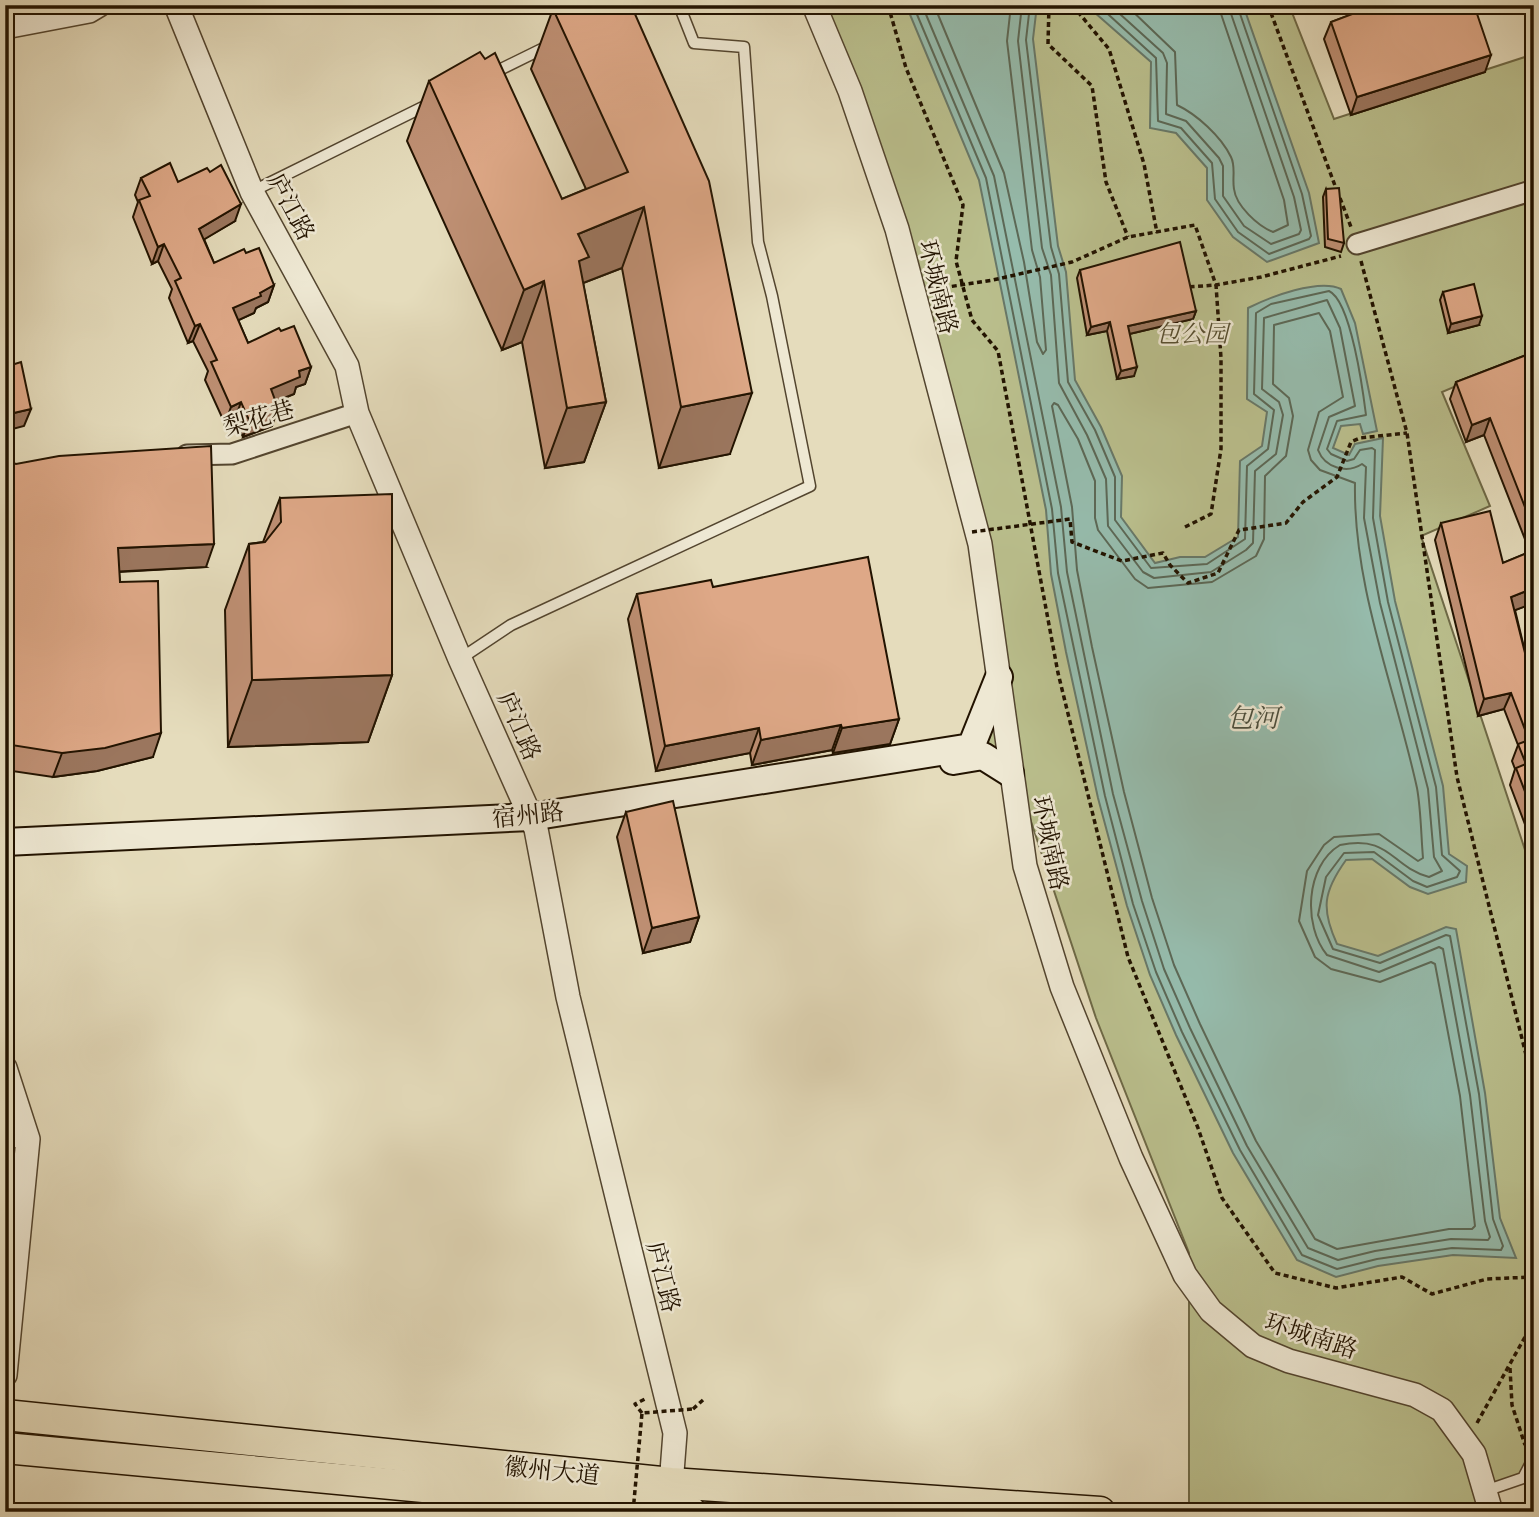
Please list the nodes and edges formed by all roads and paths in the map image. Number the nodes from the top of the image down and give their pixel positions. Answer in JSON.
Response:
{"nodes":[{"id":1,"x":99,"y":5,"type":"edge"},
{"id":2,"x":176,"y":5,"type":"edge"},
{"id":3,"x":679,"y":5,"type":"edge"},
{"id":4,"x":814,"y":5,"type":"edge"},
{"id":5,"x":888,"y":5,"type":"edge"},
{"id":6,"x":1049,"y":5,"type":"edge"},
{"id":7,"x":1055,"y":5,"type":"edge"},
{"id":8,"x":1268,"y":5,"type":"edge"},
{"id":9,"x":1529,"y":5,"type":"edge"},
{"id":10,"x":1534,"y":17,"type":"edge"},
{"id":11,"x":5,"y":27,"type":"edge"},
{"id":12,"x":556,"y":41,"type":"edge"},
{"id":13,"x":483,"y":78,"type":"edge"},
{"id":14,"x":435,"y":102,"type":"edge"},
{"id":15,"x":1534,"y":190,"type":"edge"},
{"id":16,"x":252,"y":192,"type":"junction"},
{"id":17,"x":1157,"y":233,"type":"junction"},
{"id":18,"x":1128,"y":237,"type":"junction"},
{"id":19,"x":1357,"y":244,"type":"junction"},
{"id":20,"x":963,"y":285,"type":"junction"},
{"id":21,"x":1216,"y":285,"type":"junction"},
{"id":22,"x":930,"y":289,"type":"dead end"},
{"id":23,"x":1180,"y":289,"type":"edge"},
{"id":24,"x":357,"y":413,"type":"junction"},
{"id":25,"x":1407,"y":433,"type":"junction"},
{"id":26,"x":166,"y":455,"type":"edge"},
{"id":27,"x":1185,"y":527,"type":"dead end"},
{"id":28,"x":972,"y":532,"type":"dead end"},
{"id":29,"x":460,"y":659,"type":"junction"},
{"id":30,"x":999,"y":677,"type":"junction"},
{"id":31,"x":1010,"y":773,"type":"junction"},
{"id":32,"x":533,"y":823,"type":"junction"},
{"id":33,"x":5,"y":842,"type":"edge"},
{"id":34,"x":5,"y":857,"type":"edge"},
{"id":35,"x":5,"y":1068,"type":"edge"},
{"id":36,"x":1534,"y":1087,"type":"edge"},
{"id":37,"x":17,"y":1138,"type":"edge"},
{"id":38,"x":1534,"y":1245,"type":"edge"},
{"id":39,"x":1532,"y":1277,"type":"edge"},
{"id":40,"x":1510,"y":1364,"type":"junction"},
{"id":41,"x":5,"y":1375,"type":"edge"},
{"id":42,"x":703,"y":1400,"type":"dead end"},
{"id":43,"x":635,"y":1404,"type":"dead end"},
{"id":44,"x":642,"y":1413,"type":"junction"},
{"id":45,"x":5,"y":1415,"type":"edge"},
{"id":46,"x":1466,"y":1443,"type":"junction"},
{"id":47,"x":5,"y":1448,"type":"edge"},
{"id":48,"x":1532,"y":1460,"type":"edge"},
{"id":49,"x":1491,"y":1500,"type":"edge"},
{"id":50,"x":675,"y":1504,"type":"edge"},
{"id":51,"x":633,"y":1512,"type":"edge"},
{"id":52,"x":1100,"y":1512,"type":"edge"}],
"edges":[{"from":1,"to":11,"type":"street"},
{"from":2,"to":16,"type":"street","name":"庐江路"},
{"from":3,"to":29,"type":"lane"},
{"from":4,"to":30,"type":"street","name":"环城南路"},
{"from":5,"to":20,"type":"path"},
{"from":6,"to":18,"type":"path"},
{"from":7,"to":17,"type":"path"},
{"from":8,"to":19,"type":"path"},
{"from":9,"to":10,"type":"path"},
{"from":12,"to":13,"type":"lane"},
{"from":14,"to":16,"type":"lane"},
{"from":15,"to":19,"type":"street"},
{"from":16,"to":24,"type":"street","name":"庐江路"},
{"from":17,"to":18,"type":"path"},
{"from":17,"to":21,"type":"path"},
{"from":18,"to":20,"type":"path"},
{"from":19,"to":21,"type":"path"},
{"from":19,"to":25,"type":"path"},
{"from":20,"to":22,"type":"path"},
{"from":20,"to":39,"type":"path"},
{"from":21,"to":23,"type":"path"},
{"from":21,"to":27,"type":"path"},
{"from":24,"to":26,"type":"street","name":"梨花巷"},
{"from":24,"to":29,"type":"street","name":"庐江路"},
{"from":25,"to":28,"type":"path","bridge":true},
{"from":25,"to":36,"type":"path"},
{"from":29,"to":32,"type":"street","name":"庐江路"},
{"from":30,"to":31,"type":"street","name":"环城南路"},
{"from":30,"to":32,"type":"main road","name":"宿州路"},
{"from":31,"to":32,"type":"main road","name":"宿州路"},
{"from":31,"to":46,"type":"street","name":"环城南路"},
{"from":32,"to":33,"type":"main road","name":"宿州路"},
{"from":32,"to":34,"type":"main road","name":"宿州路"},
{"from":32,"to":50,"type":"street","name":"庐江路"},
{"from":35,"to":37,"type":"street"},
{"from":37,"to":41,"type":"street"},
{"from":38,"to":39,"type":"path"},
{"from":39,"to":40,"type":"path"},
{"from":40,"to":46,"type":"path"},
{"from":40,"to":48,"type":"path"},
{"from":42,"to":44,"type":"path","bridge":true},
{"from":43,"to":44,"type":"path"},
{"from":44,"to":51,"type":"path","bridge":true},
{"from":45,"to":50,"type":"main road","name":"徽州大道"},
{"from":46,"to":49,"type":"street","name":"环城南路"},
{"from":47,"to":50,"type":"main road","name":"徽州大道"},
{"from":48,"to":49,"type":"lane"},
{"from":50,"to":52,"type":"main road","name":"徽州大道"}]}
